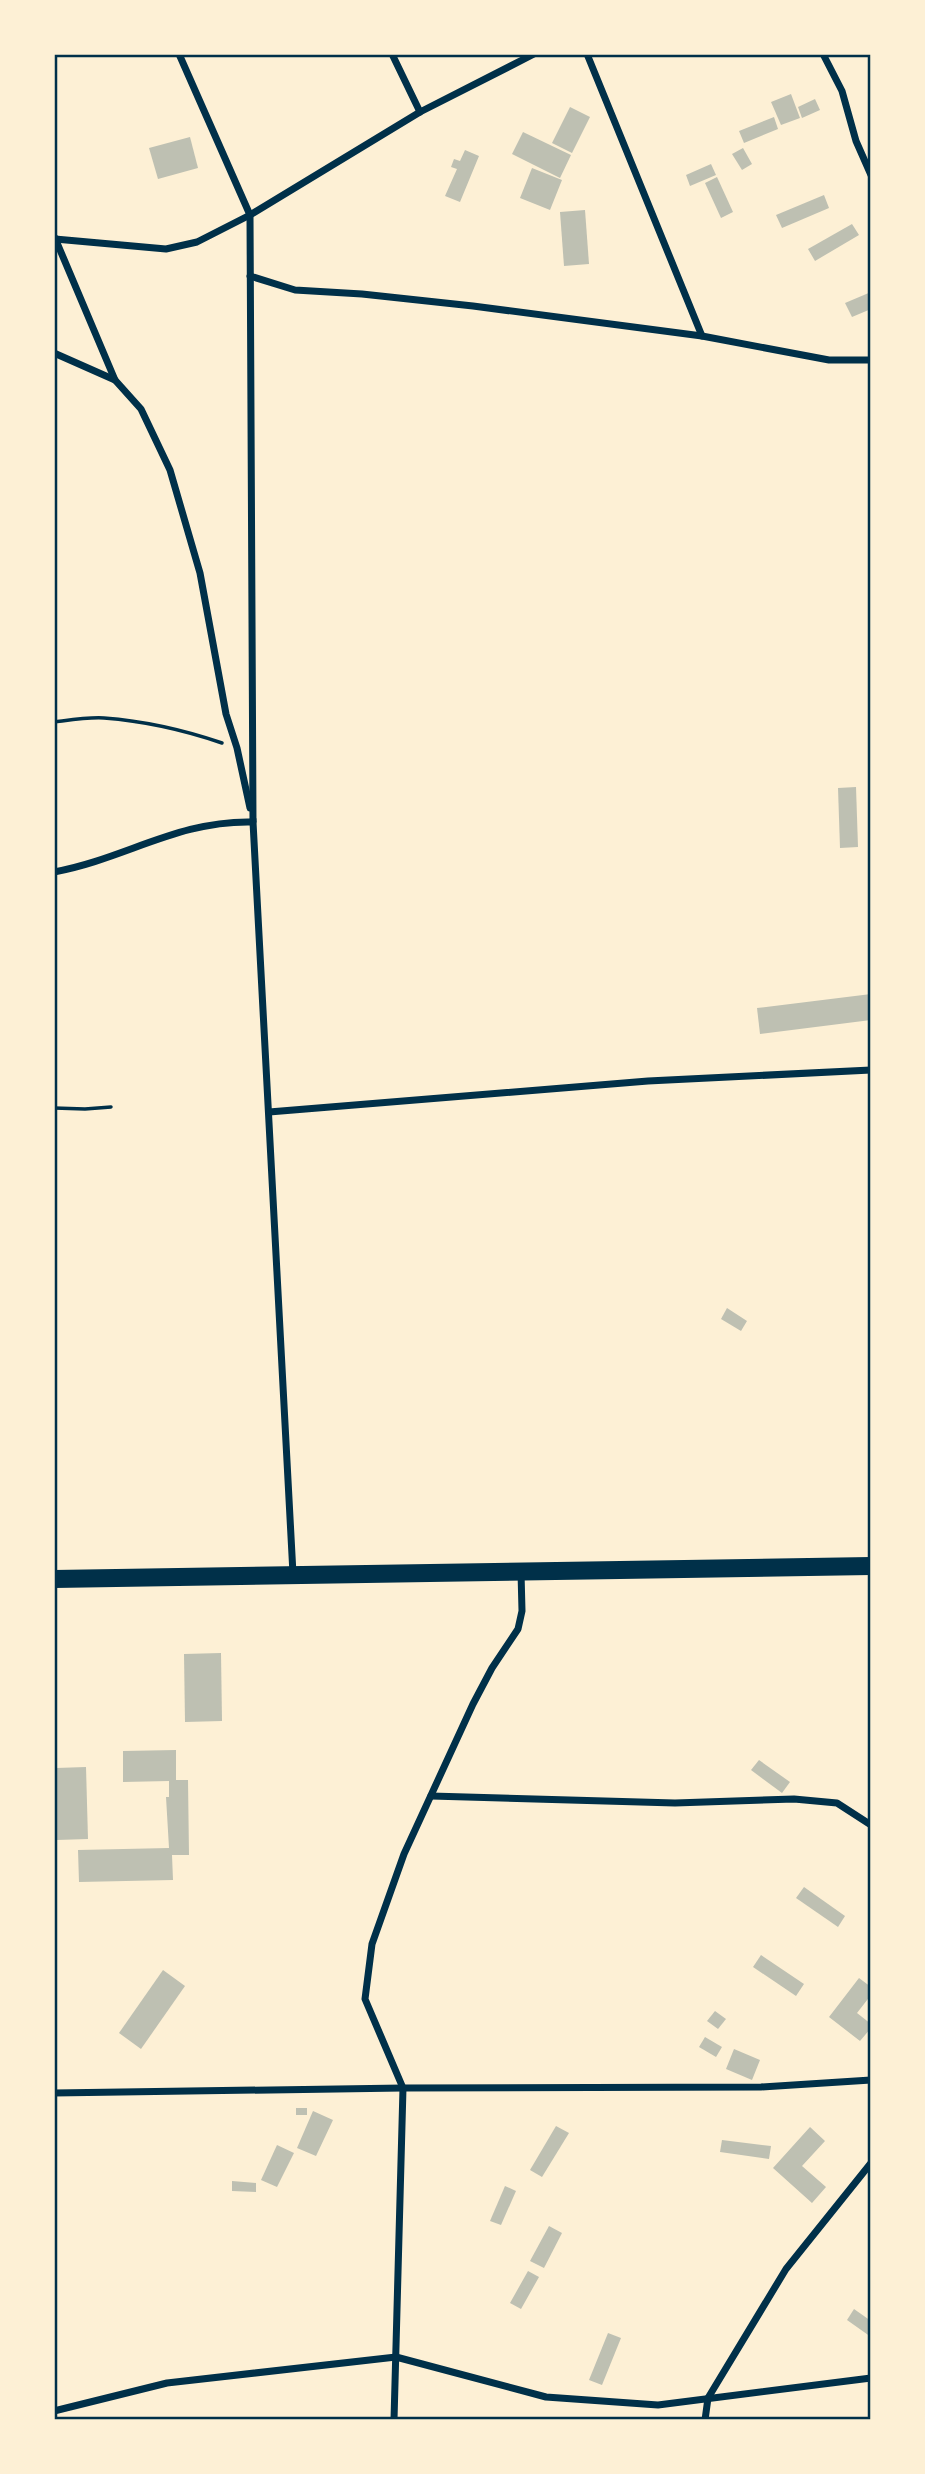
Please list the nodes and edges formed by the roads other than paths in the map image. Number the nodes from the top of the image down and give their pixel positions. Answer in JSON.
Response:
{"nodes":[{"id":1,"x":179,"y":54,"type":"edge"},
{"id":2,"x":392,"y":54,"type":"edge"},
{"id":3,"x":534,"y":54,"type":"edge"},
{"id":4,"x":587,"y":54,"type":"edge"},
{"id":5,"x":823,"y":54,"type":"edge"},
{"id":6,"x":420,"y":112,"type":"junction"},
{"id":7,"x":871,"y":175,"type":"edge"},
{"id":8,"x":250,"y":215,"type":"junction"},
{"id":9,"x":55,"y":238,"type":"edge"},
{"id":10,"x":250,"y":275,"type":"junction"},
{"id":11,"x":702,"y":336,"type":"junction"},
{"id":12,"x":54,"y":353,"type":"edge"},
{"id":13,"x":871,"y":360,"type":"edge"},
{"id":14,"x":116,"y":380,"type":"junction"},
{"id":15,"x":253,"y":822,"type":"junction"},
{"id":16,"x":54,"y":872,"type":"edge"},
{"id":17,"x":871,"y":1070,"type":"edge"},
{"id":18,"x":269,"y":1112,"type":"junction"},
{"id":19,"x":871,"y":1566,"type":"edge"},
{"id":20,"x":521,"y":1572,"type":"junction"},
{"id":21,"x":293,"y":1575,"type":"junction"},
{"id":22,"x":54,"y":1579,"type":"edge"},
{"id":23,"x":432,"y":1796,"type":"junction"},
{"id":24,"x":871,"y":1825,"type":"edge"},
{"id":25,"x":871,"y":2080,"type":"edge"},
{"id":26,"x":403,"y":2088,"type":"junction"},
{"id":27,"x":54,"y":2093,"type":"edge"},
{"id":28,"x":871,"y":2163,"type":"edge"},
{"id":29,"x":396,"y":2357,"type":"junction"},
{"id":30,"x":871,"y":2378,"type":"edge"},
{"id":31,"x":708,"y":2398,"type":"junction"},
{"id":32,"x":54,"y":2411,"type":"edge"},
{"id":33,"x":394,"y":2420,"type":"edge"},
{"id":34,"x":705,"y":2420,"type":"edge"}],
"edges":[{"from":1,"to":8,"type":"street"},
{"from":2,"to":6,"type":"street"},
{"from":3,"to":6,"type":"street"},
{"from":4,"to":11,"type":"street"},
{"from":5,"to":7,"type":"street"},
{"from":6,"to":8,"type":"street"},
{"from":8,"to":9,"type":"street"},
{"from":8,"to":10,"type":"street"},
{"from":9,"to":14,"type":"street"},
{"from":10,"to":11,"type":"street"},
{"from":10,"to":15,"type":"street"},
{"from":11,"to":13,"type":"street"},
{"from":12,"to":14,"type":"street"},
{"from":14,"to":15,"type":"street"},
{"from":15,"to":16,"type":"street"},
{"from":15,"to":18,"type":"street"},
{"from":17,"to":18,"type":"street"},
{"from":18,"to":21,"type":"street"},
{"from":19,"to":20,"type":"main road"},
{"from":20,"to":21,"type":"main road"},
{"from":20,"to":23,"type":"street"},
{"from":21,"to":22,"type":"main road"},
{"from":23,"to":24,"type":"street"},
{"from":23,"to":26,"type":"street"},
{"from":25,"to":26,"type":"street"},
{"from":26,"to":27,"type":"street"},
{"from":26,"to":29,"type":"street"},
{"from":28,"to":31,"type":"street"},
{"from":29,"to":31,"type":"street"},
{"from":29,"to":32,"type":"street"},
{"from":29,"to":33,"type":"street"},
{"from":30,"to":31,"type":"street"},
{"from":31,"to":34,"type":"street"}]}
